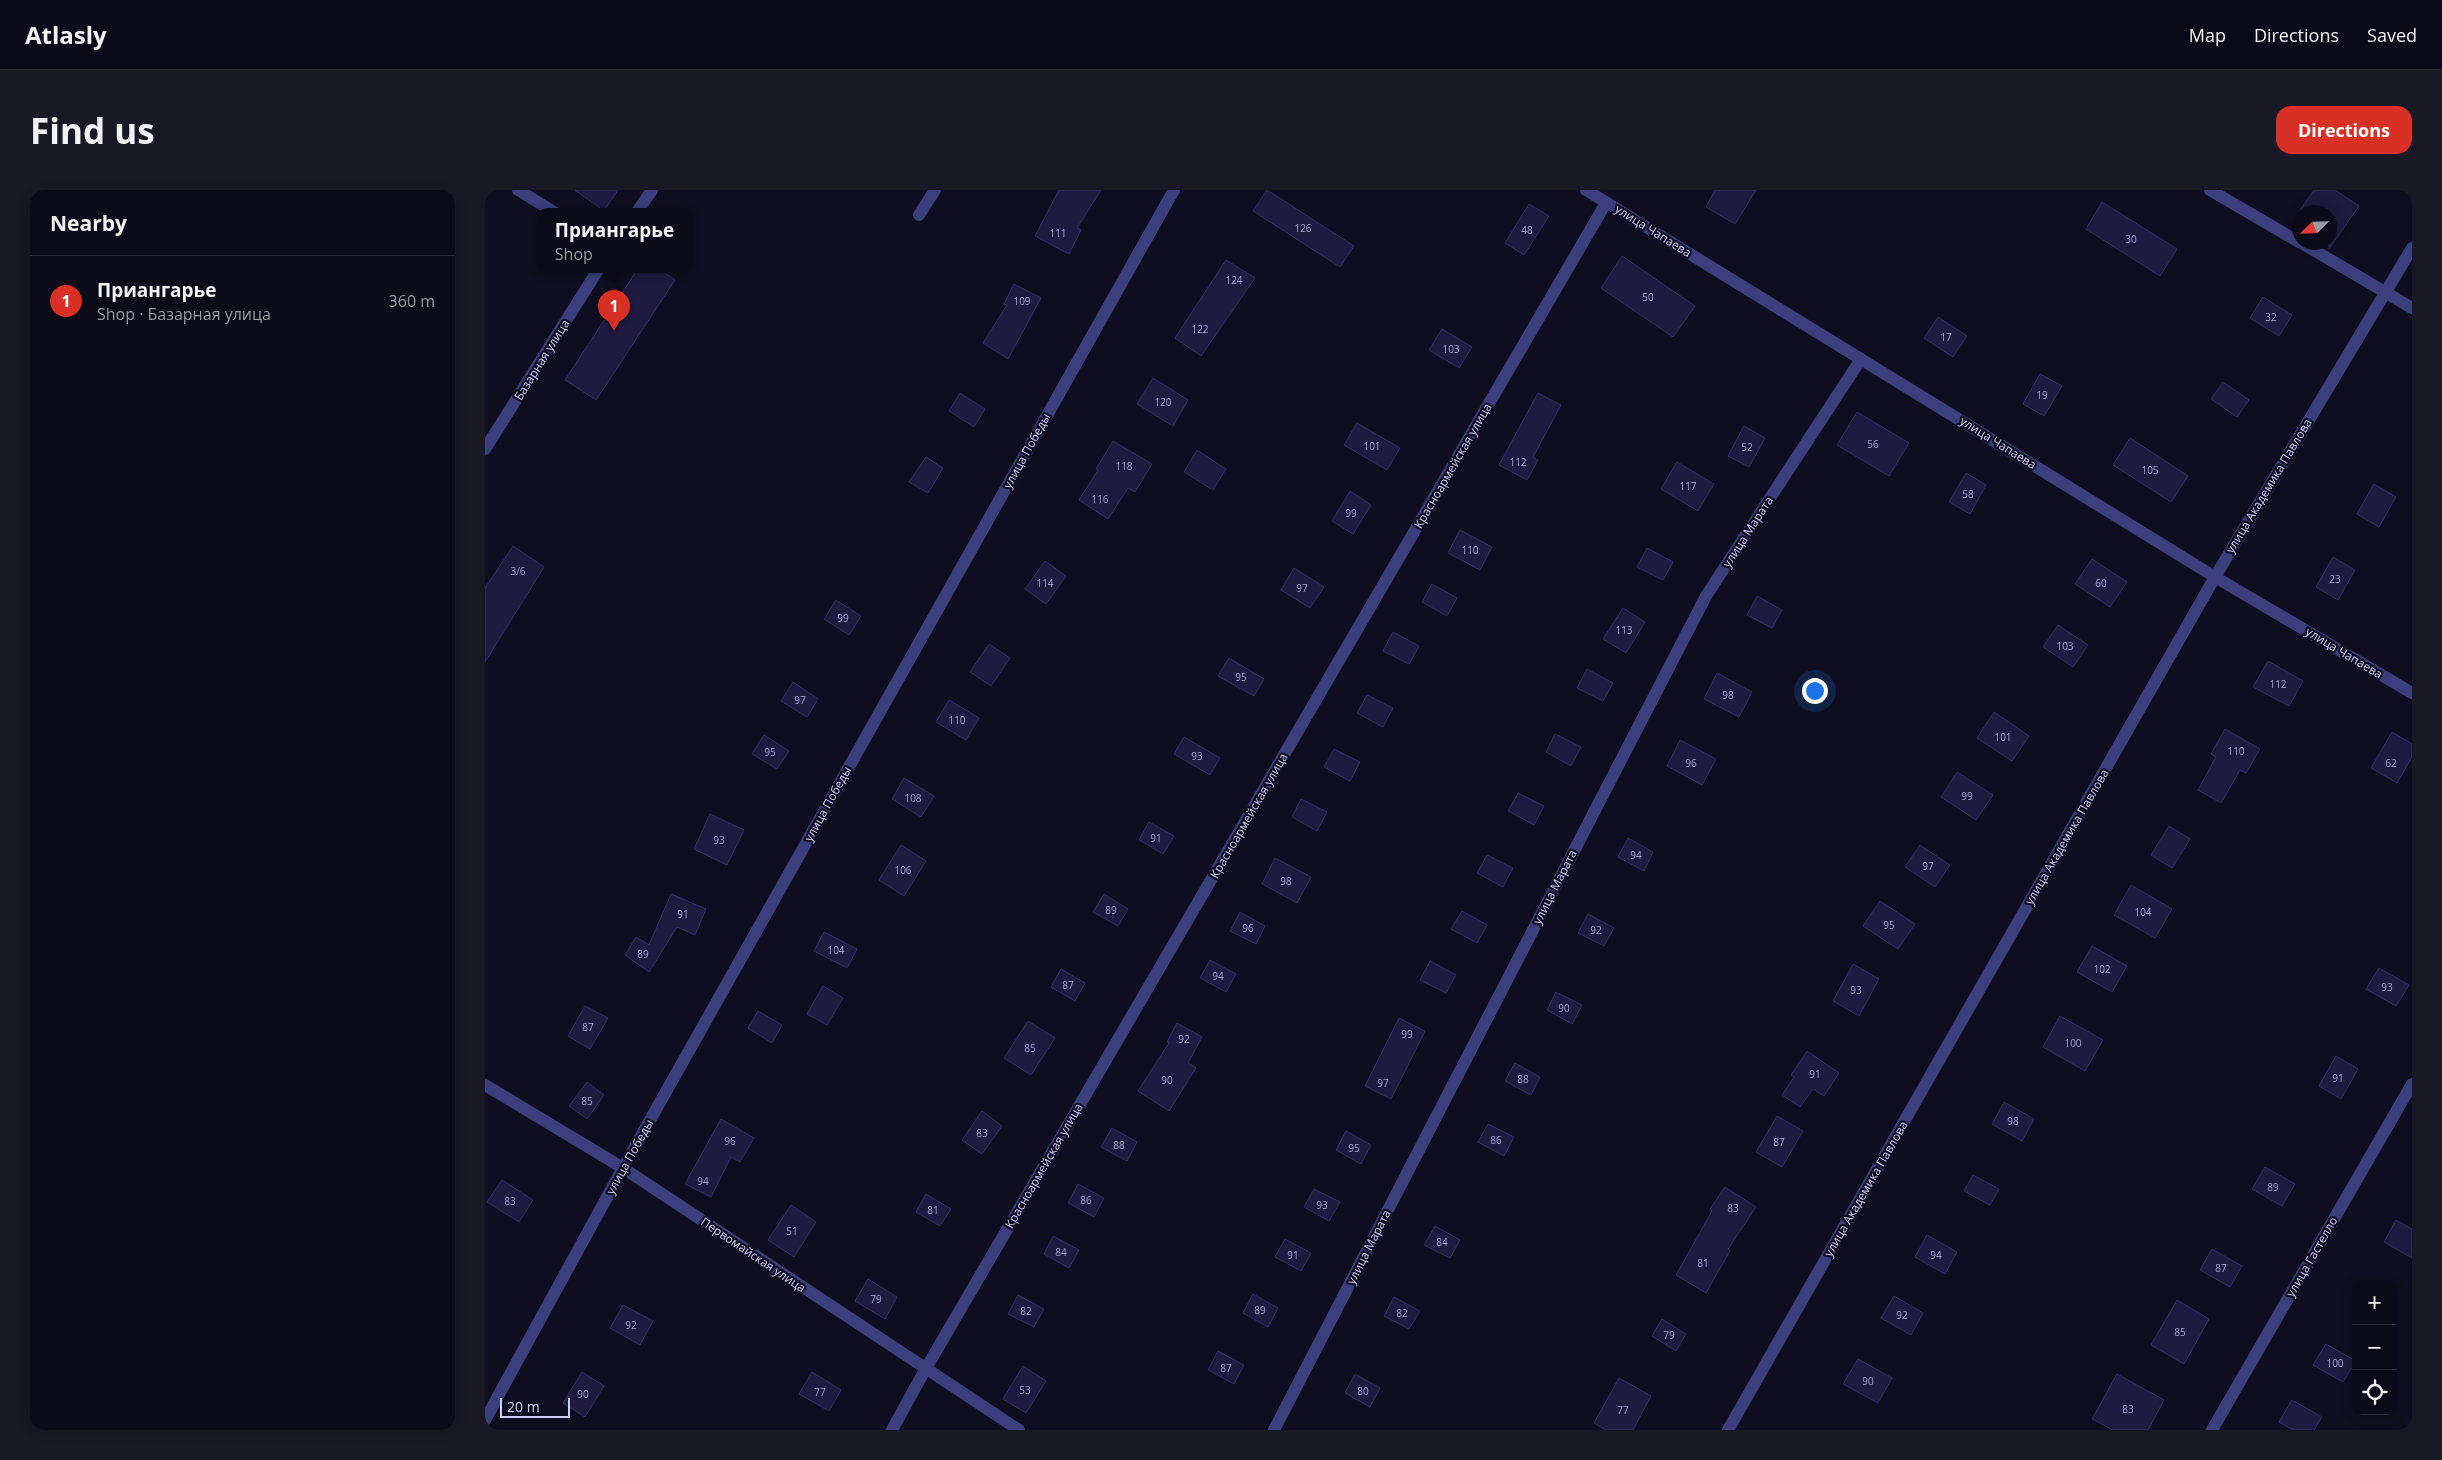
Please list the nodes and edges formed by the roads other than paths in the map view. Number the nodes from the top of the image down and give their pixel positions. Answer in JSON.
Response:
{"nodes":[{"id":1,"x":518,"y":190,"type":"edge"},
{"id":2,"x":652,"y":190,"type":"edge"},
{"id":3,"x":935,"y":190,"type":"edge"},
{"id":4,"x":1174,"y":190,"type":"edge"},
{"id":5,"x":1586,"y":190,"type":"edge"},
{"id":6,"x":2210,"y":190,"type":"edge"},
{"id":7,"x":1606,"y":203,"type":"junction"},
{"id":8,"x":547,"y":208,"type":"edge"},
{"id":9,"x":640,"y":208,"type":"edge"},
{"id":10,"x":919,"y":215,"type":"dead end"},
{"id":11,"x":2292,"y":237,"type":"edge"},
{"id":12,"x":2412,"y":248,"type":"edge"},
{"id":13,"x":2313,"y":250,"type":"edge"},
{"id":14,"x":597,"y":273,"type":"edge"},
{"id":15,"x":2386,"y":293,"type":"junction"},
{"id":16,"x":2412,"y":308,"type":"edge"},
{"id":17,"x":1861,"y":359,"type":"junction"},
{"id":18,"x":485,"y":449,"type":"edge"},
{"id":19,"x":2215,"y":577,"type":"junction"},
{"id":20,"x":2412,"y":693,"type":"edge"},
{"id":21,"x":2412,"y":1084,"type":"edge"},
{"id":22,"x":485,"y":1085,"type":"edge"},
{"id":23,"x":623,"y":1168,"type":"junction"},
{"id":24,"x":925,"y":1370,"type":"junction"},
{"id":25,"x":485,"y":1420,"type":"edge"},
{"id":26,"x":892,"y":1430,"type":"edge"},
{"id":27,"x":1019,"y":1430,"type":"edge"},
{"id":28,"x":1274,"y":1430,"type":"edge"},
{"id":29,"x":1728,"y":1430,"type":"edge"},
{"id":30,"x":2212,"y":1430,"type":"edge"}],
"edges":[{"from":1,"to":8,"type":"street"},
{"from":2,"to":9,"type":"street"},
{"from":3,"to":10,"type":"street"},
{"from":4,"to":23,"type":"street","name":"улица Победы"},
{"from":5,"to":7,"type":"street","name":"улица Чапаева"},
{"from":6,"to":11,"type":"street"},
{"from":7,"to":17,"type":"street","name":"улица Чапаева"},
{"from":7,"to":24,"type":"street","name":"Красноармейская улица"},
{"from":12,"to":15,"type":"street","name":"улица Академика Павлова"},
{"from":13,"to":15,"type":"street"},
{"from":14,"to":18,"type":"street","name":"Базарная улица"},
{"from":15,"to":16,"type":"street"},
{"from":15,"to":19,"type":"street","name":"улица Академика Павлова"},
{"from":17,"to":19,"type":"street","name":"улица Чапаева"},
{"from":17,"to":28,"type":"street","name":"улица Марата"},
{"from":19,"to":20,"type":"street","name":"улица Чапаева"},
{"from":19,"to":29,"type":"street","name":"улица Академика Павлова"},
{"from":21,"to":30,"type":"street","name":"улица Гастелло"},
{"from":22,"to":23,"type":"street","name":"Первомайская улица"},
{"from":23,"to":24,"type":"street","name":"Первомайская улица"},
{"from":23,"to":25,"type":"street","name":"улица Победы"},
{"from":24,"to":26,"type":"street","name":"Красноармейская улица"},
{"from":24,"to":27,"type":"street","name":"Первомайская улица"}]}
